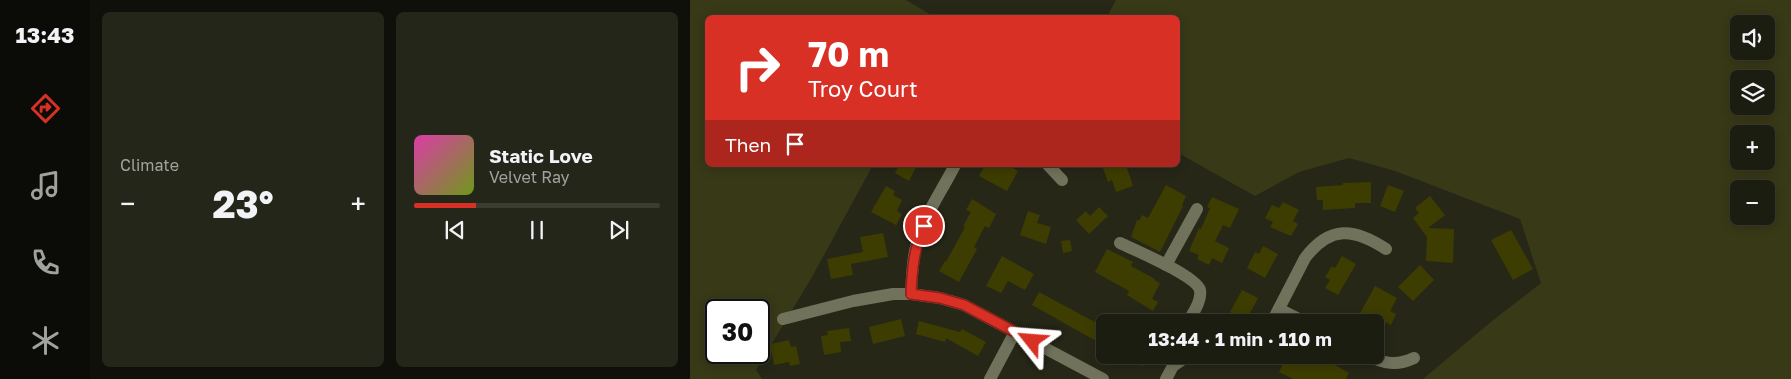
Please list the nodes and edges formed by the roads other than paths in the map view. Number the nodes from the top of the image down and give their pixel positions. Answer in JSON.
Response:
{"nodes":[{"id":1,"x":954,"y":167,"type":"edge"},
{"id":2,"x":1050,"y":167,"type":"edge"},
{"id":3,"x":1062,"y":180,"type":"dead end"},
{"id":4,"x":1197,"y":209,"type":"dead end"},
{"id":5,"x":1120,"y":243,"type":"dead end"},
{"id":6,"x":1386,"y":249,"type":"dead end"},
{"id":7,"x":1166,"y":265,"type":"junction"},
{"id":8,"x":911,"y":294,"type":"junction"},
{"id":9,"x":1279,"y":309,"type":"junction"},
{"id":10,"x":1192,"y":314,"type":"edge"},
{"id":11,"x":1276,"y":314,"type":"edge"},
{"id":12,"x":1289,"y":314,"type":"edge"},
{"id":13,"x":783,"y":319,"type":"dead end"},
{"id":14,"x":1015,"y":332,"type":"junction"},
{"id":15,"x":1414,"y":358,"type":"dead end"},
{"id":16,"x":1384,"y":361,"type":"edge"},
{"id":17,"x":1175,"y":364,"type":"edge"},
{"id":18,"x":990,"y":379,"type":"edge"},
{"id":19,"x":1103,"y":379,"type":"edge"},
{"id":20,"x":1166,"y":379,"type":"edge"}],
"edges":[{"from":1,"to":8,"type":"street"},
{"from":2,"to":3,"type":"street"},
{"from":4,"to":7,"type":"street"},
{"from":5,"to":7,"type":"street"},
{"from":6,"to":9,"type":"street"},
{"from":7,"to":10,"type":"street"},
{"from":8,"to":13,"type":"street"},
{"from":8,"to":14,"type":"street"},
{"from":9,"to":11,"type":"street"},
{"from":9,"to":12,"type":"street"},
{"from":14,"to":18,"type":"street"},
{"from":14,"to":19,"type":"street"},
{"from":15,"to":16,"type":"street"},
{"from":17,"to":20,"type":"street"}]}
